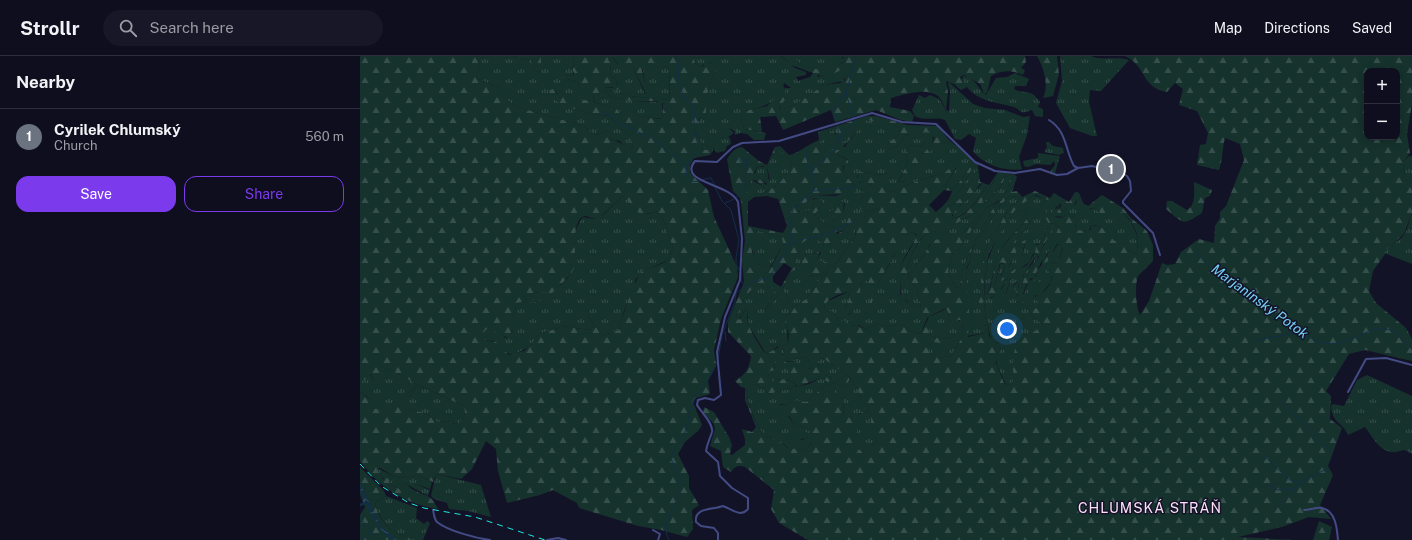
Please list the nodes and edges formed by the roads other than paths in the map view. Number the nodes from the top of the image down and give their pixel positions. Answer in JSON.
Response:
{"nodes":[{"id":1,"x":1049,"y":120,"type":"dead end"},
{"id":2,"x":1074,"y":166,"type":"junction"},
{"id":3,"x":1078,"y":168,"type":"junction"},
{"id":4,"x":1073,"y":171,"type":"junction"},
{"id":5,"x":1160,"y":255,"type":"dead end"},
{"id":6,"x":1412,"y":364,"type":"edge"},
{"id":7,"x":1348,"y":392,"type":"dead end"},
{"id":8,"x":433,"y":510,"type":"dead end"},
{"id":9,"x":1304,"y":510,"type":"dead end"},
{"id":10,"x":653,"y":530,"type":"dead end"},
{"id":11,"x":490,"y":540,"type":"edge"},
{"id":12,"x":547,"y":540,"type":"edge"},
{"id":13,"x":566,"y":540,"type":"edge"},
{"id":14,"x":658,"y":540,"type":"edge"},
{"id":15,"x":718,"y":540,"type":"edge"},
{"id":16,"x":1338,"y":540,"type":"edge"}],
"edges":[{"from":1,"to":2,"type":"street"},
{"from":2,"to":3,"type":"street"},
{"from":2,"to":4,"type":"street"},
{"from":3,"to":4,"type":"street"},
{"from":3,"to":5,"type":"street"},
{"from":4,"to":15,"type":"street"},
{"from":6,"to":7,"type":"street"},
{"from":8,"to":11,"type":"street"},
{"from":9,"to":16,"type":"street"},
{"from":10,"to":14,"type":"street"},
{"from":12,"to":13,"type":"street"}]}
